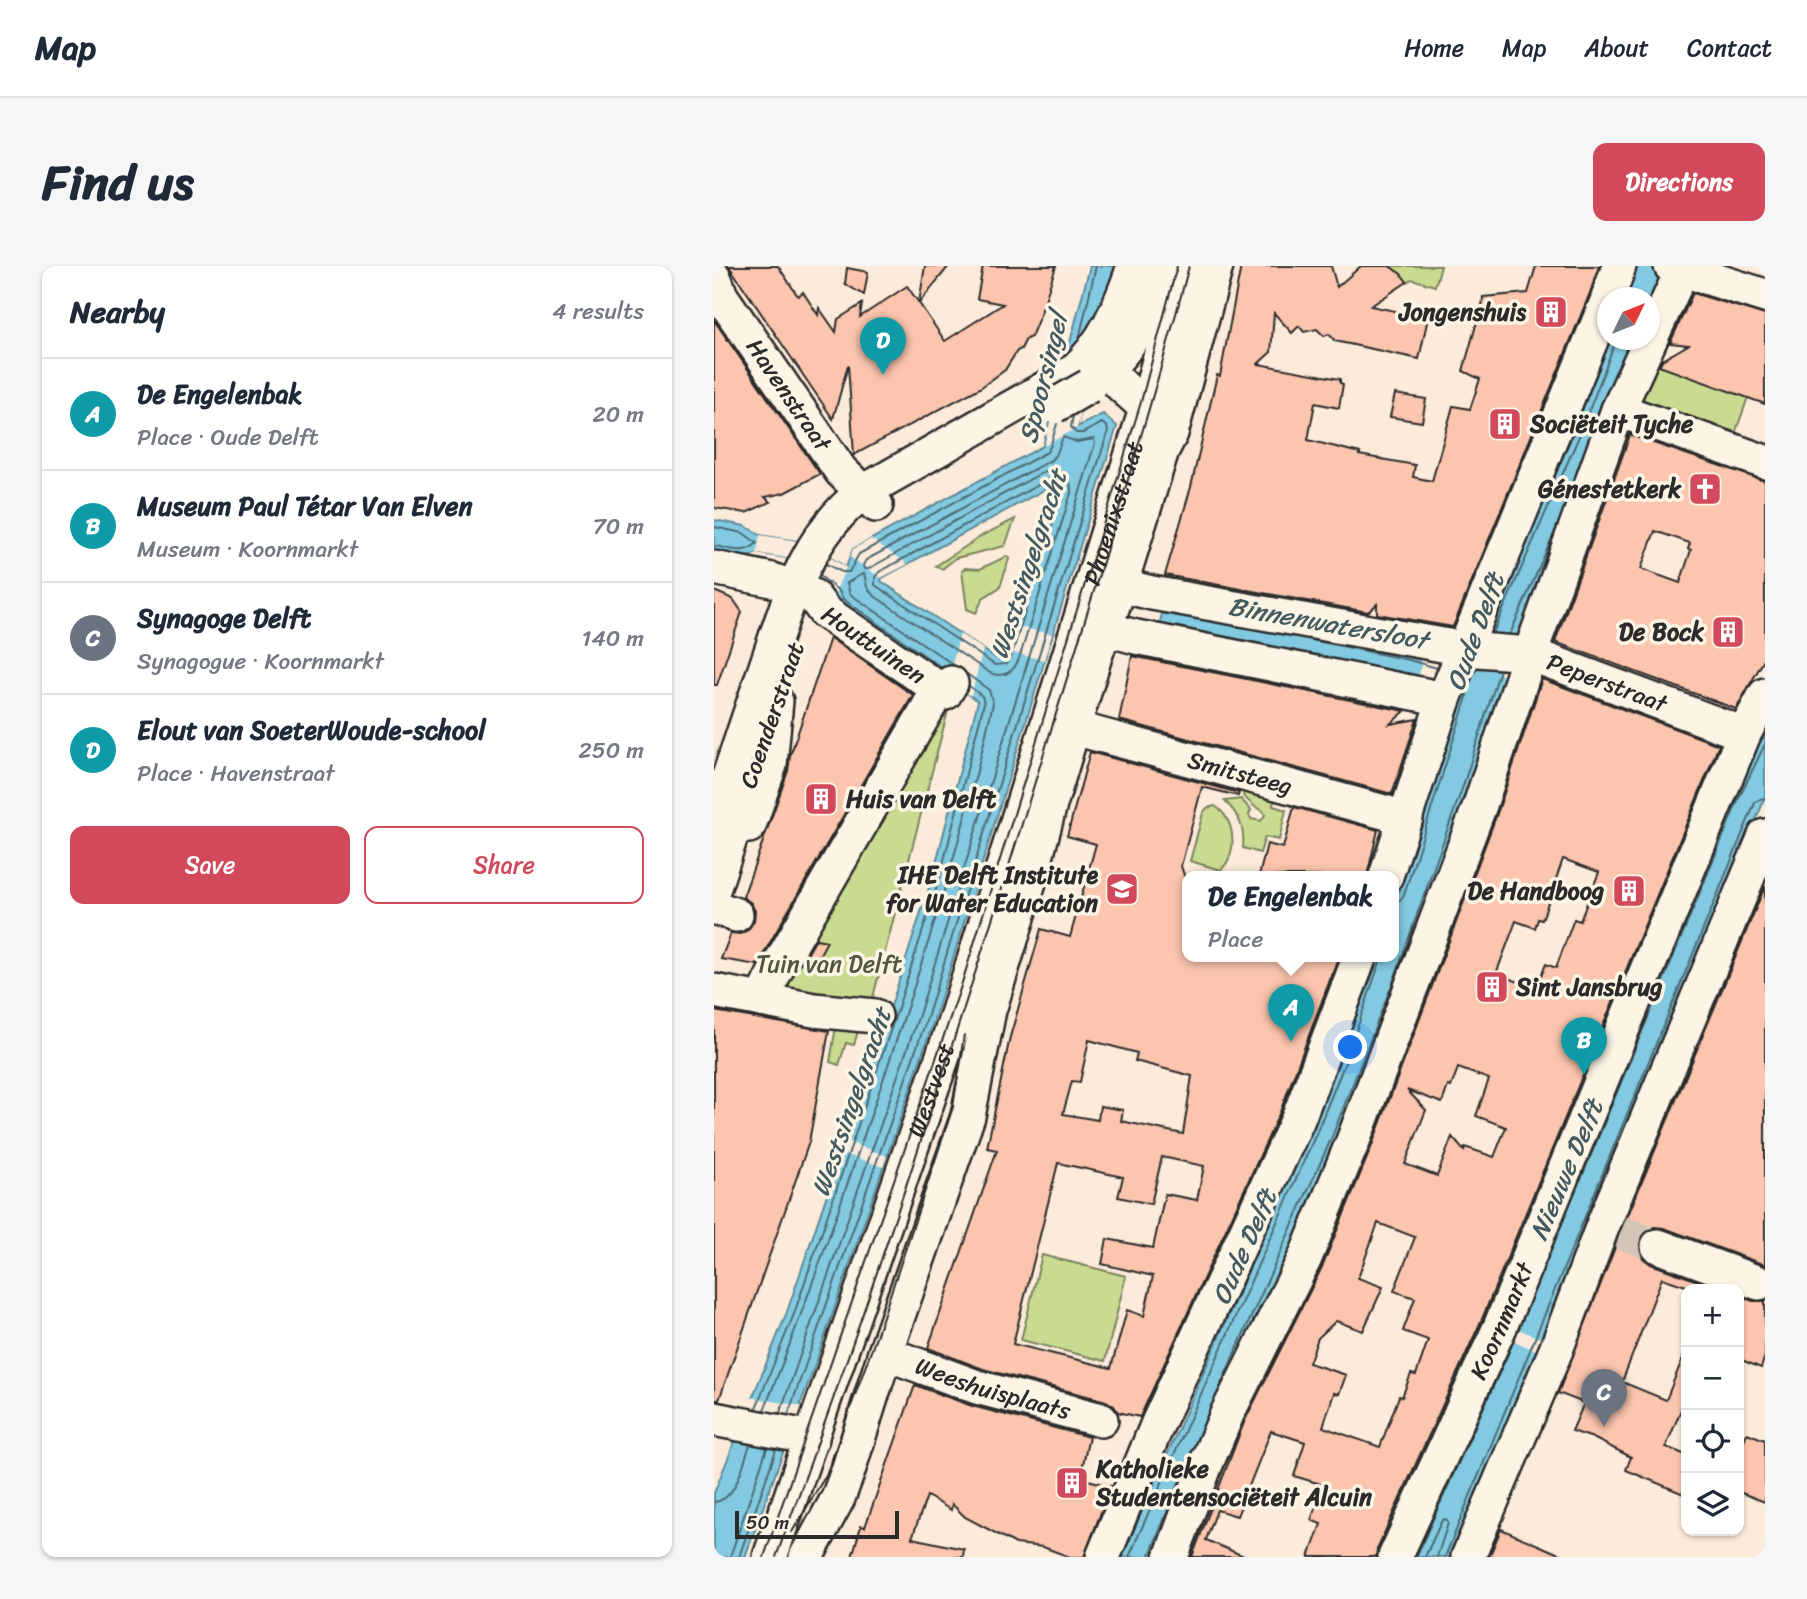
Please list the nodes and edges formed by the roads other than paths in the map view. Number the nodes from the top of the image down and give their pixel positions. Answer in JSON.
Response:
{"nodes":[{"id":1,"x":1133,"y":266,"type":"edge"},
{"id":2,"x":1155,"y":266,"type":"edge"},
{"id":3,"x":1184,"y":266,"type":"edge"},
{"id":4,"x":1216,"y":266,"type":"edge"},
{"id":5,"x":1619,"y":266,"type":"edge"},
{"id":6,"x":1679,"y":267,"type":"edge"},
{"id":7,"x":714,"y":277,"type":"edge"},
{"id":8,"x":1612,"y":287,"type":"edge"},
{"id":9,"x":1765,"y":296,"type":"edge"},
{"id":10,"x":1110,"y":323,"type":"junction"},
{"id":11,"x":1597,"y":326,"type":"edge"},
{"id":12,"x":1078,"y":386,"type":"junction"},
{"id":13,"x":1183,"y":387,"type":"junction"},
{"id":14,"x":1147,"y":406,"type":"junction"},
{"id":15,"x":1618,"y":410,"type":"junction"},
{"id":16,"x":1163,"y":450,"type":"junction"},
{"id":17,"x":1765,"y":461,"type":"edge"},
{"id":18,"x":869,"y":499,"type":"junction"},
{"id":19,"x":714,"y":568,"type":"edge"},
{"id":20,"x":811,"y":573,"type":"junction"},
{"id":21,"x":1106,"y":582,"type":"junction"},
{"id":22,"x":1092,"y":625,"type":"junction"},
{"id":23,"x":1467,"y":653,"type":"junction"},
{"id":24,"x":1521,"y":653,"type":"junction"},
{"id":25,"x":1445,"y":695,"type":"junction"},
{"id":26,"x":1765,"y":695,"type":"edge"},
{"id":27,"x":1074,"y":728,"type":"junction"},
{"id":28,"x":1744,"y":734,"type":"junction"},
{"id":29,"x":1406,"y":818,"type":"junction"},
{"id":30,"x":714,"y":821,"type":"edge"},
{"id":31,"x":1765,"y":836,"type":"edge"},
{"id":32,"x":1388,"y":871,"type":"edge"},
{"id":33,"x":722,"y":903,"type":"edge"},
{"id":34,"x":1359,"y":962,"type":"edge"},
{"id":35,"x":714,"y":991,"type":"edge"},
{"id":36,"x":761,"y":1000,"type":"junction"},
{"id":37,"x":874,"y":1016,"type":"dead end"},
{"id":38,"x":1658,"y":1246,"type":"tunnel mouth"},
{"id":39,"x":1759,"y":1283,"type":"dead end"},
{"id":40,"x":885,"y":1353,"type":"junction"},
{"id":41,"x":715,"y":1420,"type":"edge"},
{"id":42,"x":1101,"y":1420,"type":"dead end"},
{"id":43,"x":801,"y":1436,"type":"junction"},
{"id":44,"x":769,"y":1557,"type":"edge"},
{"id":45,"x":806,"y":1557,"type":"edge"},
{"id":46,"x":1103,"y":1557,"type":"edge"},
{"id":47,"x":1171,"y":1557,"type":"edge"},
{"id":48,"x":1395,"y":1557,"type":"edge"},
{"id":49,"x":1468,"y":1557,"type":"edge"}],
"edges":[{"from":1,"to":10,"type":"street"},
{"from":2,"to":12,"type":"street"},
{"from":3,"to":14,"type":"street","name":"Phoenixstraat"},
{"from":4,"to":13,"type":"street","name":"Phoenixstraat"},
{"from":5,"to":8,"type":"street"},
{"from":6,"to":9,"type":"street"},
{"from":6,"to":15,"type":"street"},
{"from":7,"to":18,"type":"street","name":"Havenstraat"},
{"from":10,"to":12,"type":"street"},
{"from":10,"to":12,"type":"street"},
{"from":11,"to":23,"type":"street"},
{"from":12,"to":14,"type":"street","name":"Phoenixstraat"},
{"from":12,"to":18,"type":"street"},
{"from":13,"to":14,"type":"street"},
{"from":13,"to":16,"type":"street","name":"Phoenixstraat"},
{"from":14,"to":16,"type":"street","name":"Phoenixstraat"},
{"from":14,"to":21,"type":"street","name":"Phoenixstraat"},
{"from":15,"to":17,"type":"street"},
{"from":15,"to":24,"type":"street"},
{"from":16,"to":21,"type":"street","name":"Phoenixstraat"},
{"from":18,"to":20,"type":"street"},
{"from":19,"to":20,"type":"street"},
{"from":20,"to":30,"type":"street","name":"Coenderstraat"},
{"from":20,"to":33,"type":"street","name":"Coenderstraat"},
{"from":20,"to":36,"type":"street","name":"Houttuinen"},
{"from":21,"to":22,"type":"street","name":"Phoenixstraat"},
{"from":21,"to":23,"type":"street"},
{"from":22,"to":25,"type":"street"},
{"from":22,"to":27,"type":"street","name":"Westvest"},
{"from":22,"to":43,"type":"street","name":"Westvest"},
{"from":23,"to":24,"type":"street","name":"Peperstraat"},
{"from":23,"to":25,"type":"street"},
{"from":24,"to":28,"type":"street","name":"Peperstraat"},
{"from":24,"to":47,"type":"street"},
{"from":25,"to":29,"type":"street"},
{"from":26,"to":28,"type":"street","name":"Koornmarkt"},
{"from":27,"to":29,"type":"street","name":"Smitsteeg"},
{"from":27,"to":40,"type":"street","name":"Westvest"},
{"from":28,"to":48,"type":"street","name":"Koornmarkt"},
{"from":29,"to":32,"type":"street"},
{"from":31,"to":49,"type":"street"},
{"from":34,"to":46,"type":"street"},
{"from":35,"to":36,"type":"street"},
{"from":36,"to":37,"type":"street"},
{"from":38,"to":39,"type":"street"},
{"from":40,"to":42,"type":"street","name":"Weeshuisplaats"},
{"from":40,"to":45,"type":"street","name":"Westvest"},
{"from":41,"to":43,"type":"street"},
{"from":43,"to":44,"type":"street","name":"Westvest"}]}
